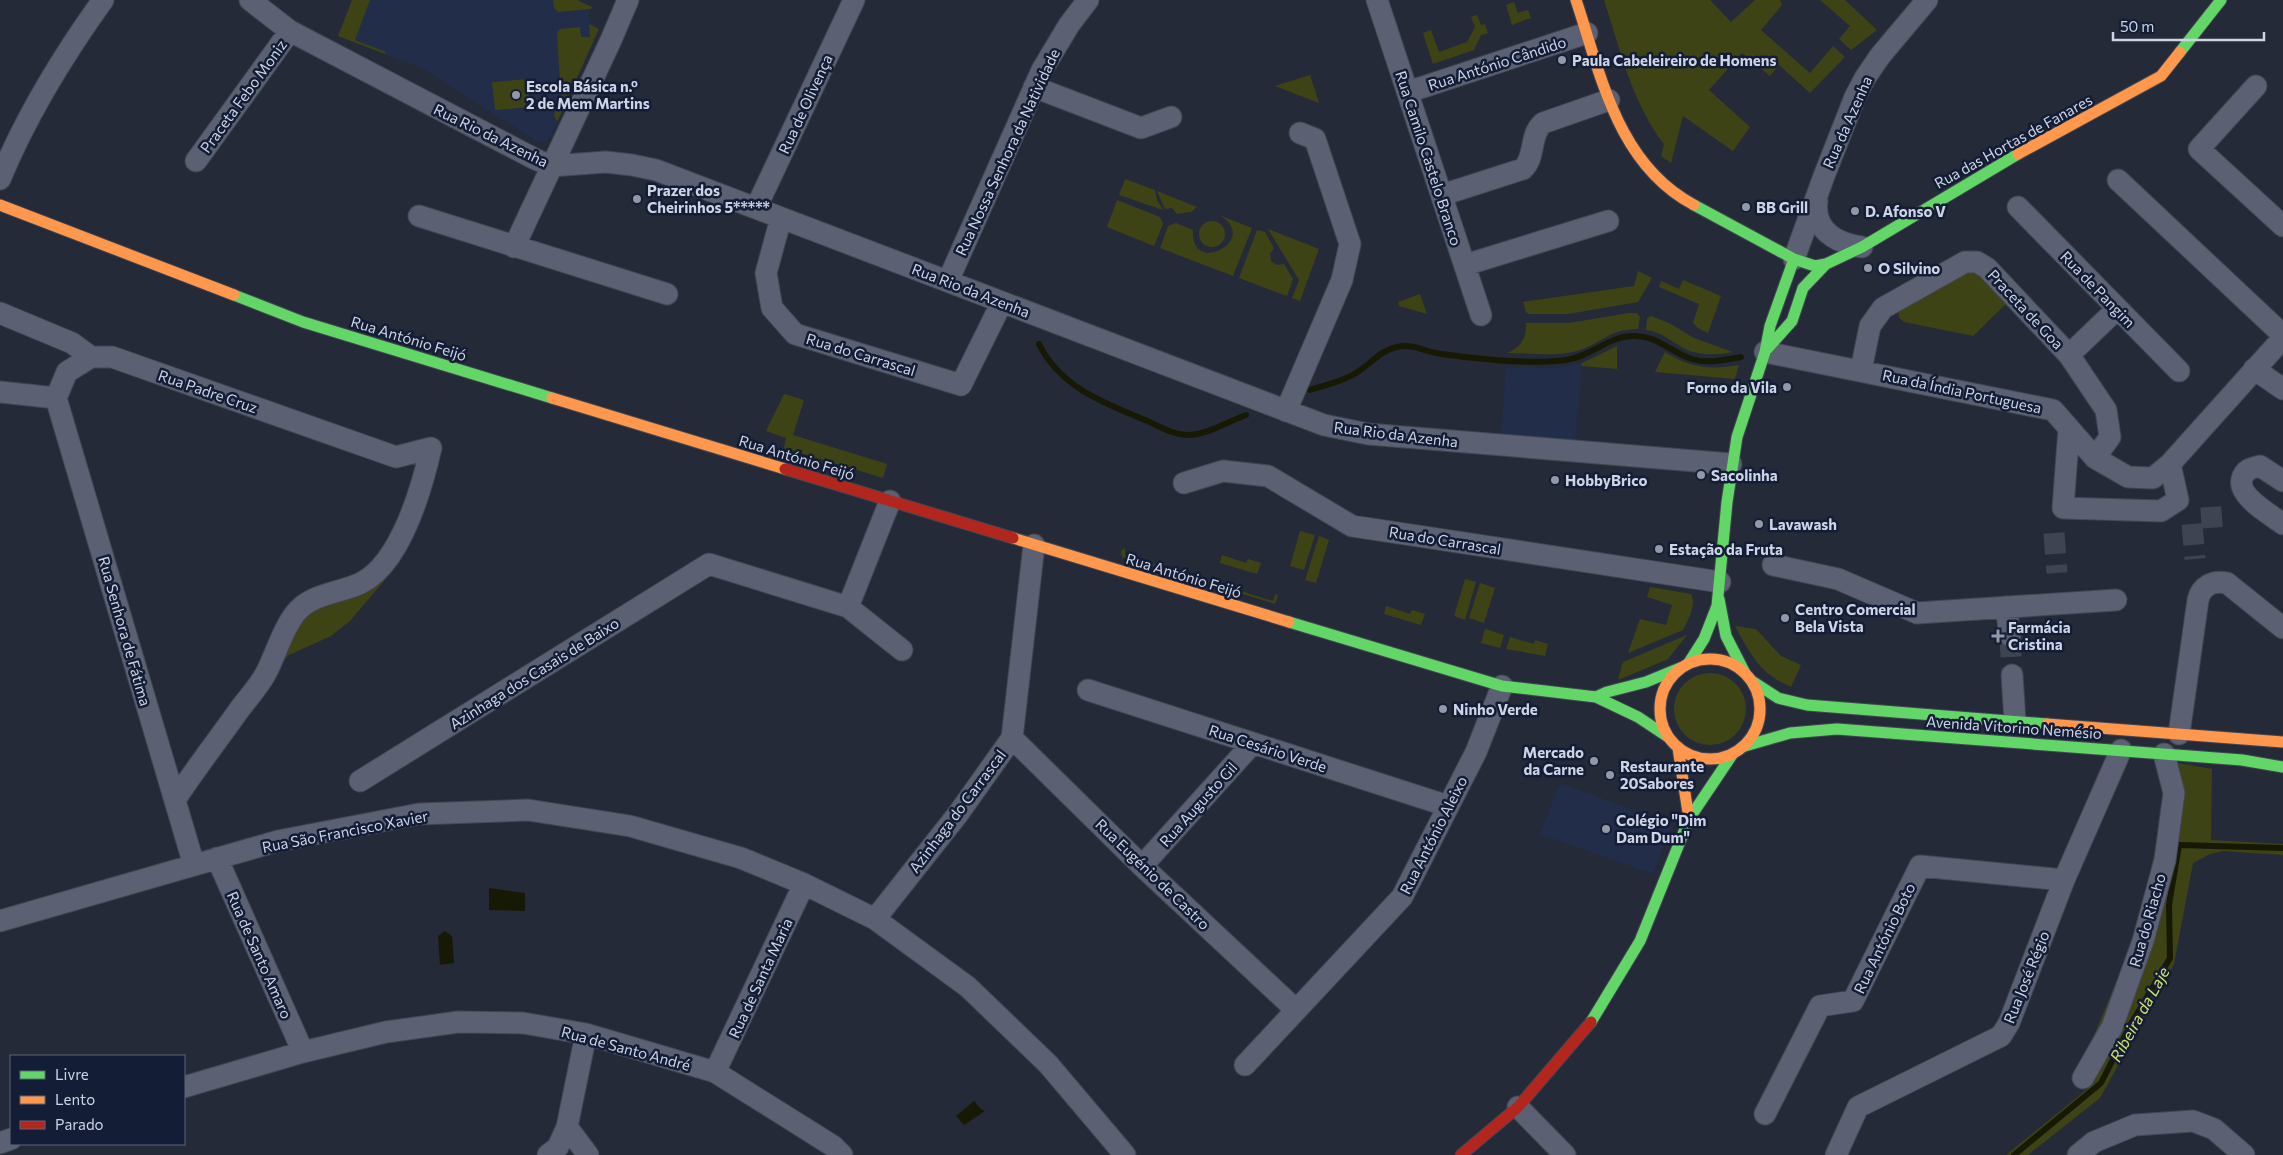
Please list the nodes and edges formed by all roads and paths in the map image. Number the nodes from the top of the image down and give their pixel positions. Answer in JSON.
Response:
{"nodes":[{"id":1,"x":250,"y":0,"type":"edge"},
{"id":2,"x":628,"y":0,"type":"edge"},
{"id":3,"x":854,"y":0,"type":"edge"},
{"id":4,"x":1088,"y":0,"type":"edge"},
{"id":5,"x":1377,"y":0,"type":"edge"},
{"id":6,"x":1576,"y":0,"type":"edge"},
{"id":7,"x":1927,"y":0,"type":"edge"},
{"id":8,"x":2221,"y":0,"type":"edge"},
{"id":9,"x":95,"y":2,"type":"edge"},
{"id":10,"x":290,"y":31,"type":"junction"},
{"id":11,"x":1587,"y":33,"type":"junction"},
{"id":12,"x":2256,"y":86,"type":"dead end"},
{"id":13,"x":1034,"y":87,"type":"junction"},
{"id":14,"x":1408,"y":92,"type":"junction"},
{"id":15,"x":1609,"y":100,"type":"junction"},
{"id":16,"x":1172,"y":118,"type":"dead end"},
{"id":17,"x":1300,"y":133,"type":"dead end"},
{"id":18,"x":196,"y":161,"type":"dead end"},
{"id":19,"x":551,"y":166,"type":"junction"},
{"id":20,"x":0,"y":179,"type":"edge"},
{"id":21,"x":2118,"y":180,"type":"dead end"},
{"id":22,"x":1442,"y":194,"type":"junction"},
{"id":23,"x":1817,"y":198,"type":"junction"},
{"id":24,"x":0,"y":205,"type":"edge"},
{"id":25,"x":2018,"y":207,"type":"dead end"},
{"id":26,"x":756,"y":208,"type":"junction"},
{"id":27,"x":419,"y":216,"type":"dead end"},
{"id":28,"x":781,"y":218,"type":"junction"},
{"id":29,"x":1608,"y":221,"type":"dead end"},
{"id":30,"x":2283,"y":226,"type":"edge"},
{"id":31,"x":514,"y":247,"type":"junction"},
{"id":32,"x":1862,"y":247,"type":"junction"},
{"id":33,"x":1794,"y":259,"type":"junction"},
{"id":34,"x":1826,"y":264,"type":"junction"},
{"id":35,"x":1465,"y":265,"type":"junction"},
{"id":36,"x":948,"y":281,"type":"junction"},
{"id":37,"x":667,"y":294,"type":"dead end"},
{"id":38,"x":1002,"y":302,"type":"junction"},
{"id":39,"x":2117,"y":309,"type":"junction"},
{"id":40,"x":0,"y":313,"type":"edge"},
{"id":41,"x":1481,"y":315,"type":"dead end"},
{"id":42,"x":2283,"y":336,"type":"edge"},
{"id":43,"x":1765,"y":352,"type":"junction"},
{"id":44,"x":2069,"y":355,"type":"junction"},
{"id":45,"x":90,"y":357,"type":"junction"},
{"id":46,"x":2254,"y":369,"type":"junction"},
{"id":47,"x":1861,"y":370,"type":"junction"},
{"id":48,"x":2179,"y":371,"type":"dead end"},
{"id":49,"x":2283,"y":389,"type":"edge"},
{"id":50,"x":0,"y":392,"type":"edge"},
{"id":51,"x":56,"y":398,"type":"junction"},
{"id":52,"x":1286,"y":411,"type":"junction"},
{"id":53,"x":2069,"y":428,"type":"junction"},
{"id":54,"x":2095,"y":458,"type":"junction"},
{"id":55,"x":1732,"y":464,"type":"junction"},
{"id":56,"x":2170,"y":464,"type":"junction"},
{"id":57,"x":2283,"y":481,"type":"edge"},
{"id":58,"x":1184,"y":483,"type":"dead end"},
{"id":59,"x":890,"y":501,"type":"junction"},
{"id":60,"x":2283,"y":524,"type":"edge"},
{"id":61,"x":1034,"y":545,"type":"junction"},
{"id":62,"x":1772,"y":565,"type":"dead end"},
{"id":63,"x":1719,"y":588,"type":"junction"},
{"id":64,"x":2116,"y":600,"type":"dead end"},
{"id":65,"x":848,"y":607,"type":"junction"},
{"id":66,"x":2001,"y":607,"type":"junction"},
{"id":67,"x":2283,"y":628,"type":"edge"},
{"id":68,"x":2004,"y":636,"type":"tunnel mouth"},
{"id":69,"x":902,"y":650,"type":"dead end"},
{"id":70,"x":1685,"y":666,"type":"junction"},
{"id":71,"x":2006,"y":675,"type":"tunnel mouth"},
{"id":72,"x":1748,"y":677,"type":"junction"},
{"id":73,"x":1502,"y":686,"type":"junction"},
{"id":74,"x":1088,"y":690,"type":"dead end"},
{"id":75,"x":1596,"y":697,"type":"junction"},
{"id":76,"x":2009,"y":721,"type":"junction"},
{"id":77,"x":2179,"y":734,"type":"junction"},
{"id":78,"x":1668,"y":737,"type":"junction"},
{"id":79,"x":1012,"y":738,"type":"junction"},
{"id":80,"x":2283,"y":742,"type":"edge"},
{"id":81,"x":1253,"y":743,"type":"junction"},
{"id":82,"x":1745,"y":746,"type":"junction"},
{"id":83,"x":1678,"y":748,"type":"junction"},
{"id":84,"x":2121,"y":750,"type":"junction"},
{"id":85,"x":2164,"y":754,"type":"junction"},
{"id":86,"x":1732,"y":755,"type":"junction"},
{"id":87,"x":2283,"y":767,"type":"edge"},
{"id":88,"x":360,"y":781,"type":"dead end"},
{"id":89,"x":174,"y":800,"type":"junction"},
{"id":90,"x":1448,"y":806,"type":"junction"},
{"id":91,"x":1689,"y":819,"type":"junction"},
{"id":92,"x":217,"y":858,"type":"junction"},
{"id":93,"x":194,"y":865,"type":"junction"},
{"id":94,"x":1142,"y":866,"type":"junction"},
{"id":95,"x":2064,"y":880,"type":"junction"},
{"id":96,"x":804,"y":884,"type":"junction"},
{"id":97,"x":875,"y":919,"type":"junction"},
{"id":98,"x":0,"y":921,"type":"edge"},
{"id":99,"x":1295,"y":1009,"type":"junction"},
{"id":100,"x":586,"y":1034,"type":"junction"},
{"id":101,"x":303,"y":1052,"type":"junction"},
{"id":102,"x":1245,"y":1064,"type":"dead end"},
{"id":103,"x":715,"y":1072,"type":"junction"},
{"id":104,"x":2083,"y":1078,"type":"dead end"},
{"id":105,"x":185,"y":1087,"type":"edge"},
{"id":106,"x":1518,"y":1107,"type":"junction"},
{"id":107,"x":1764,"y":1114,"type":"dead end"},
{"id":108,"x":567,"y":1127,"type":"junction"},
{"id":109,"x":548,"y":1155,"type":"edge"},
{"id":110,"x":588,"y":1155,"type":"edge"},
{"id":111,"x":842,"y":1155,"type":"edge"},
{"id":112,"x":1125,"y":1155,"type":"edge"},
{"id":113,"x":1461,"y":1155,"type":"edge"},
{"id":114,"x":1565,"y":1155,"type":"edge"},
{"id":115,"x":1836,"y":1155,"type":"edge"},
{"id":116,"x":2078,"y":1155,"type":"edge"},
{"id":117,"x":2244,"y":1155,"type":"edge"}],
"edges":[{"from":1,"to":10,"type":"street","name":"Rua Rio da Azenha"},
{"from":2,"to":19,"type":"street"},
{"from":3,"to":26,"type":"street","name":"Rua de Olivença"},
{"from":4,"to":13,"type":"street","name":"Rua Nossa Senhora da Natividade"},
{"from":5,"to":14,"type":"street","name":"Rua Camilo Castelo Branco"},
{"from":6,"to":11,"type":"street"},
{"from":7,"to":23,"type":"street","name":"Rua da Azenha"},
{"from":8,"to":32,"type":"street","name":"Rua das Hortas de Fanares"},
{"from":9,"to":20,"type":"street"},
{"from":10,"to":18,"type":"street","name":"Praceta Febo Moniz"},
{"from":10,"to":19,"type":"street","name":"Rua Rio da Azenha"},
{"from":11,"to":14,"type":"street","name":"Rua António Cândido"},
{"from":11,"to":15,"type":"street"},
{"from":12,"to":30,"type":"street"},
{"from":13,"to":16,"type":"street"},
{"from":13,"to":36,"type":"street","name":"Rua Nossa Senhora da Natividade"},
{"from":14,"to":22,"type":"street","name":"Rua Camilo Castelo Branco"},
{"from":15,"to":22,"type":"street"},
{"from":15,"to":33,"type":"street"},
{"from":17,"to":52,"type":"street"},
{"from":19,"to":26,"type":"street","name":"Rua Rio da Azenha"},
{"from":19,"to":31,"type":"street"},
{"from":21,"to":42,"type":"street"},
{"from":22,"to":35,"type":"street","name":"Rua Camilo Castelo Branco"},
{"from":23,"to":32,"type":"street"},
{"from":23,"to":33,"type":"street","name":"Rua da Azenha"},
{"from":24,"to":59,"type":"street","name":"Rua António Feijó"},
{"from":25,"to":39,"type":"street","name":"Rua de Pangim"},
{"from":26,"to":28,"type":"street","name":"Rua Rio da Azenha"},
{"from":27,"to":31,"type":"street"},
{"from":28,"to":36,"type":"street","name":"Rua Rio da Azenha"},
{"from":28,"to":38,"type":"street","name":"Rua do Carrascal"},
{"from":29,"to":35,"type":"street"},
{"from":31,"to":37,"type":"street"},
{"from":32,"to":34,"type":"street","name":"Rua das Hortas de Fanares"},
{"from":33,"to":34,"type":"street"},
{"from":33,"to":43,"type":"street"},
{"from":34,"to":43,"type":"street"},
{"from":35,"to":41,"type":"street","name":"Rua Camilo Castelo Branco"},
{"from":36,"to":38,"type":"street","name":"Rua Rio da Azenha"},
{"from":38,"to":52,"type":"street","name":"Rua Rio da Azenha"},
{"from":39,"to":44,"type":"street","name":"Praceta de Goa"},
{"from":39,"to":48,"type":"street","name":"Rua de Pangim"},
{"from":40,"to":45,"type":"street"},
{"from":42,"to":46,"type":"street","name":"Rua da Índia Portuguesa"},
{"from":43,"to":47,"type":"street","name":"Rua da Índia Portuguesa"},
{"from":43,"to":55,"type":"street"},
{"from":44,"to":47,"type":"street","name":"Praceta de Goa"},
{"from":44,"to":54,"type":"street","name":"Praceta de Goa"},
{"from":45,"to":51,"type":"street"},
{"from":45,"to":89,"type":"street","name":"Rua Padre Cruz"},
{"from":46,"to":49,"type":"street"},
{"from":46,"to":56,"type":"street","name":"Rua da Índia Portuguesa"},
{"from":47,"to":53,"type":"street","name":"Rua da Índia Portuguesa"},
{"from":50,"to":51,"type":"street"},
{"from":51,"to":89,"type":"street","name":"Rua Senhora de Fátima"},
{"from":52,"to":55,"type":"street","name":"Rua Rio da Azenha"},
{"from":53,"to":54,"type":"street","name":"Rua da Índia Portuguesa"},
{"from":53,"to":56,"type":"street"},
{"from":54,"to":56,"type":"street","name":"Rua da Índia Portuguesa"},
{"from":55,"to":63,"type":"street"},
{"from":57,"to":60,"type":"street"},
{"from":58,"to":63,"type":"street","name":"Rua do Carrascal"},
{"from":59,"to":61,"type":"street","name":"Rua António Feijó"},
{"from":59,"to":65,"type":"street"},
{"from":61,"to":73,"type":"street","name":"Rua António Feijó"},
{"from":61,"to":79,"type":"street","name":"Azinhaga do Carrascal"},
{"from":62,"to":66,"type":"street"},
{"from":63,"to":70,"type":"street"},
{"from":63,"to":72,"type":"street"},
{"from":64,"to":66,"type":"street"},
{"from":65,"to":69,"type":"street"},
{"from":65,"to":88,"type":"street","name":"Azinhaga dos Casais de Baixo"},
{"from":66,"to":68,"type":"street"},
{"from":67,"to":77,"type":"street"},
{"from":70,"to":72,"type":"street"},
{"from":70,"to":75,"type":"street","name":"Rua António Feijó"},
{"from":70,"to":78,"type":"street"},
{"from":71,"to":76,"type":"street"},
{"from":72,"to":76,"type":"street","name":"Avenida Vitorino Nemésio"},
{"from":72,"to":82,"type":"street"},
{"from":73,"to":75,"type":"street","name":"Rua António Feijó"},
{"from":73,"to":90,"type":"street","name":"Rua António Aleixo"},
{"from":74,"to":81,"type":"street","name":"Rua Cesário Verde"},
{"from":75,"to":78,"type":"street","name":"Rua António Feijó"},
{"from":76,"to":77,"type":"street","name":"Avenida Vitorino Nemésio"},
{"from":77,"to":80,"type":"street","name":"Avenida Vitorino Nemésio"},
{"from":78,"to":83,"type":"street"},
{"from":79,"to":94,"type":"street","name":"Rua Eugénio de Castro"},
{"from":79,"to":97,"type":"street","name":"Azinhaga do Carrascal"},
{"from":81,"to":90,"type":"street","name":"Rua Cesário Verde"},
{"from":81,"to":94,"type":"street","name":"Rua Augusto Gil"},
{"from":82,"to":84,"type":"street","name":"Avenida Vitorino Nemésio"},
{"from":82,"to":86,"type":"street"},
{"from":83,"to":86,"type":"street"},
{"from":83,"to":91,"type":"street"},
{"from":84,"to":85,"type":"street","name":"Avenida Vitorino Nemésio"},
{"from":84,"to":95,"type":"street","name":"Rua José Régio"},
{"from":85,"to":87,"type":"street","name":"Avenida Vitorino Nemésio"},
{"from":85,"to":104,"type":"street","name":"Rua do Riacho"},
{"from":86,"to":91,"type":"street"},
{"from":89,"to":93,"type":"street","name":"Rua Senhora de Fátima"},
{"from":90,"to":99,"type":"street","name":"Rua António Aleixo"},
{"from":91,"to":106,"type":"street"},
{"from":92,"to":93,"type":"street","name":"Rua São Francisco Xavier"},
{"from":92,"to":96,"type":"street","name":"Rua São Francisco Xavier"},
{"from":92,"to":101,"type":"street","name":"Rua de Santo Amaro"},
{"from":93,"to":98,"type":"street","name":"Rua São Francisco Xavier"},
{"from":94,"to":99,"type":"street","name":"Rua Eugénio de Castro"},
{"from":95,"to":107,"type":"street","name":"Rua António Boto"},
{"from":95,"to":115,"type":"street","name":"Rua José Régio"},
{"from":96,"to":97,"type":"street","name":"Rua São Francisco Xavier"},
{"from":96,"to":103,"type":"street","name":"Rua de Santa Maria"},
{"from":97,"to":112,"type":"street","name":"Rua São Francisco Xavier"},
{"from":99,"to":102,"type":"street","name":"Rua António Aleixo"},
{"from":100,"to":101,"type":"street","name":"Rua de Santo André"},
{"from":100,"to":103,"type":"street","name":"Rua de Santo André"},
{"from":100,"to":108,"type":"street"},
{"from":101,"to":105,"type":"street","name":"Rua de Santo André"},
{"from":103,"to":111,"type":"street","name":"Rua de Santo André"},
{"from":106,"to":113,"type":"street"},
{"from":106,"to":114,"type":"street"},
{"from":108,"to":109,"type":"street"},
{"from":108,"to":110,"type":"street"},
{"from":116,"to":117,"type":"street"}]}
